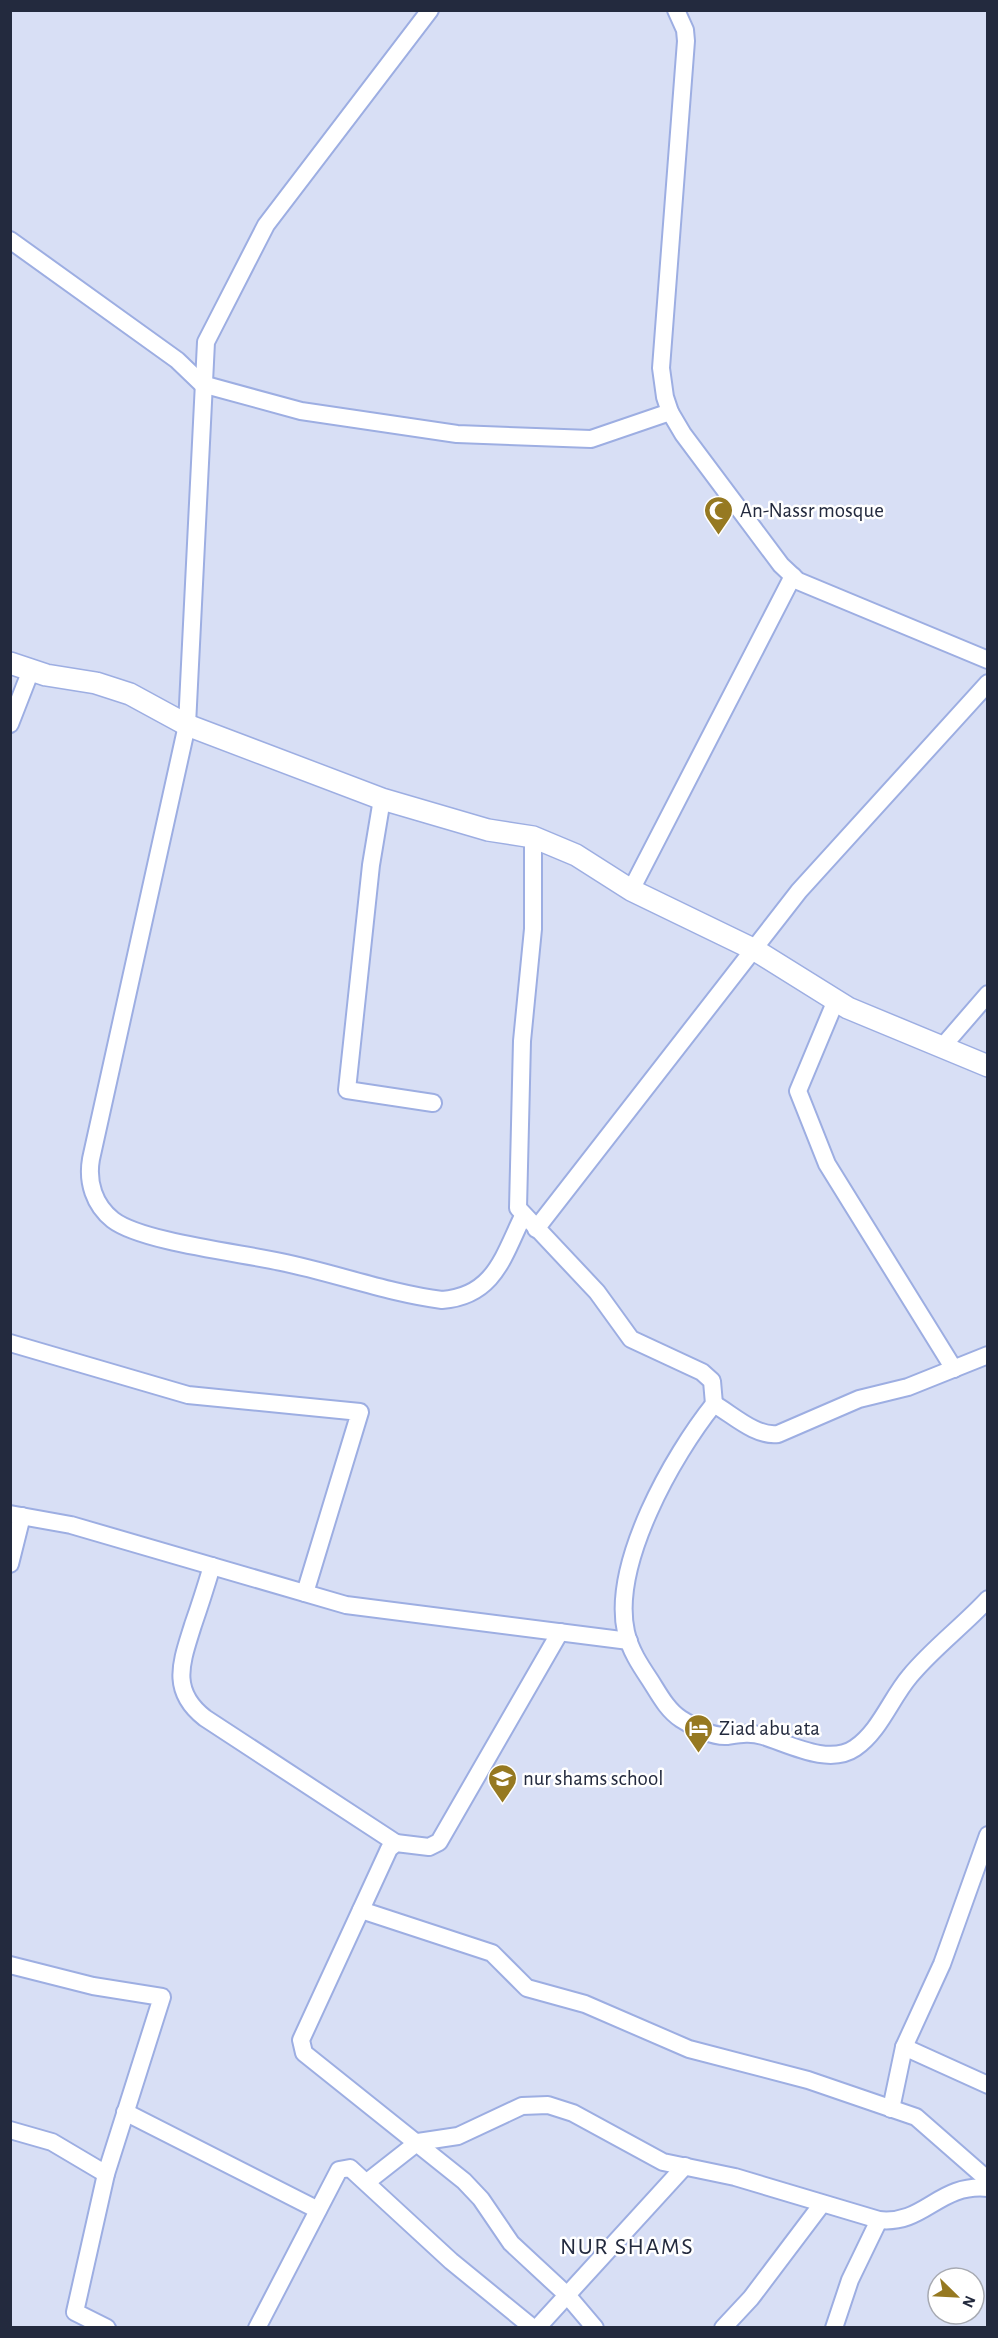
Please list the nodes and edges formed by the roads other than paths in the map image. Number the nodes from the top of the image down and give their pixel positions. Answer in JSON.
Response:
{"nodes":[{"id":1,"x":430,"y":10,"type":"edge"},
{"id":2,"x":676,"y":10,"type":"edge"},
{"id":3,"x":10,"y":240,"type":"edge"},
{"id":4,"x":202,"y":384,"type":"junction"},
{"id":5,"x":670,"y":412,"type":"junction"},
{"id":6,"x":793,"y":576,"type":"junction"},
{"id":7,"x":987,"y":660,"type":"edge"},
{"id":8,"x":10,"y":663,"type":"edge"},
{"id":9,"x":31,"y":670,"type":"junction"},
{"id":10,"x":987,"y":683,"type":"edge"},
{"id":11,"x":10,"y":724,"type":"edge"},
{"id":12,"x":187,"y":725,"type":"junction"},
{"id":13,"x":382,"y":799,"type":"junction"},
{"id":14,"x":533,"y":837,"type":"junction"},
{"id":15,"x":631,"y":890,"type":"junction"},
{"id":16,"x":755,"y":950,"type":"junction"},
{"id":17,"x":987,"y":994,"type":"edge"},
{"id":18,"x":836,"y":1000,"type":"junction"},
{"id":19,"x":943,"y":1046,"type":"junction"},
{"id":20,"x":987,"y":1066,"type":"edge"},
{"id":21,"x":433,"y":1103,"type":"dead end"},
{"id":22,"x":523,"y":1216,"type":"junction"},
{"id":23,"x":536,"y":1229,"type":"junction"},
{"id":24,"x":10,"y":1343,"type":"edge"},
{"id":25,"x":987,"y":1355,"type":"edge"},
{"id":26,"x":954,"y":1369,"type":"junction"},
{"id":27,"x":714,"y":1404,"type":"junction"},
{"id":28,"x":16,"y":1515,"type":"edge"},
{"id":29,"x":10,"y":1564,"type":"edge"},
{"id":30,"x":212,"y":1566,"type":"junction"},
{"id":31,"x":305,"y":1593,"type":"junction"},
{"id":32,"x":987,"y":1599,"type":"edge"},
{"id":33,"x":560,"y":1632,"type":"junction"},
{"id":34,"x":629,"y":1641,"type":"junction"},
{"id":35,"x":987,"y":1835,"type":"edge"},
{"id":36,"x":396,"y":1843,"type":"junction"},
{"id":37,"x":980,"y":1879,"type":"edge"},
{"id":38,"x":361,"y":1910,"type":"junction"},
{"id":39,"x":10,"y":1965,"type":"edge"},
{"id":40,"x":904,"y":2047,"type":"junction"},
{"id":41,"x":987,"y":2085,"type":"edge"},
{"id":42,"x":891,"y":2109,"type":"junction"},
{"id":43,"x":125,"y":2112,"type":"junction"},
{"id":44,"x":10,"y":2130,"type":"edge"},
{"id":45,"x":418,"y":2142,"type":"junction"},
{"id":46,"x":685,"y":2166,"type":"junction"},
{"id":47,"x":106,"y":2174,"type":"junction"},
{"id":48,"x":987,"y":2180,"type":"edge"},
{"id":49,"x":367,"y":2182,"type":"junction"},
{"id":50,"x":987,"y":2188,"type":"edge"},
{"id":51,"x":822,"y":2204,"type":"junction"},
{"id":52,"x":318,"y":2210,"type":"junction"},
{"id":53,"x":879,"y":2220,"type":"junction"},
{"id":54,"x":567,"y":2295,"type":"junction"},
{"id":55,"x":107,"y":2328,"type":"edge"},
{"id":56,"x":257,"y":2328,"type":"edge"},
{"id":57,"x":535,"y":2328,"type":"edge"},
{"id":58,"x":595,"y":2328,"type":"edge"},
{"id":59,"x":723,"y":2328,"type":"edge"},
{"id":60,"x":834,"y":2328,"type":"edge"}],
"edges":[{"from":1,"to":4,"type":"street"},
{"from":2,"to":5,"type":"street"},
{"from":3,"to":4,"type":"street"},
{"from":4,"to":5,"type":"street"},
{"from":4,"to":12,"type":"street"},
{"from":5,"to":6,"type":"street"},
{"from":6,"to":7,"type":"street"},
{"from":6,"to":15,"type":"street"},
{"from":8,"to":9,"type":"street"},
{"from":9,"to":11,"type":"street"},
{"from":9,"to":12,"type":"street"},
{"from":10,"to":16,"type":"street"},
{"from":12,"to":13,"type":"street"},
{"from":12,"to":22,"type":"street"},
{"from":13,"to":14,"type":"street"},
{"from":13,"to":21,"type":"street"},
{"from":14,"to":15,"type":"street"},
{"from":14,"to":22,"type":"street"},
{"from":15,"to":16,"type":"street"},
{"from":16,"to":18,"type":"street"},
{"from":16,"to":23,"type":"street"},
{"from":17,"to":19,"type":"street"},
{"from":18,"to":19,"type":"street"},
{"from":18,"to":26,"type":"street"},
{"from":19,"to":20,"type":"street"},
{"from":22,"to":23,"type":"street"},
{"from":23,"to":27,"type":"street"},
{"from":24,"to":31,"type":"street"},
{"from":25,"to":26,"type":"street"},
{"from":26,"to":27,"type":"street"},
{"from":27,"to":34,"type":"street"},
{"from":28,"to":29,"type":"street"},
{"from":28,"to":30,"type":"street"},
{"from":30,"to":31,"type":"street"},
{"from":30,"to":36,"type":"street"},
{"from":31,"to":33,"type":"street"},
{"from":32,"to":34,"type":"street"},
{"from":33,"to":34,"type":"street"},
{"from":33,"to":36,"type":"street"},
{"from":35,"to":37,"type":"street"},
{"from":36,"to":38,"type":"street"},
{"from":37,"to":40,"type":"street"},
{"from":38,"to":42,"type":"street"},
{"from":38,"to":45,"type":"street"},
{"from":39,"to":43,"type":"street"},
{"from":40,"to":41,"type":"street"},
{"from":40,"to":42,"type":"street"},
{"from":42,"to":48,"type":"street"},
{"from":43,"to":47,"type":"street"},
{"from":43,"to":52,"type":"street"},
{"from":44,"to":47,"type":"street"},
{"from":45,"to":46,"type":"street"},
{"from":45,"to":49,"type":"street"},
{"from":45,"to":54,"type":"street"},
{"from":46,"to":51,"type":"street"},
{"from":46,"to":54,"type":"street"},
{"from":47,"to":55,"type":"street"},
{"from":49,"to":52,"type":"street"},
{"from":49,"to":57,"type":"street"},
{"from":50,"to":53,"type":"street"},
{"from":51,"to":53,"type":"street"},
{"from":51,"to":59,"type":"street"},
{"from":52,"to":56,"type":"street"},
{"from":53,"to":60,"type":"street"},
{"from":54,"to":57,"type":"street"},
{"from":54,"to":58,"type":"street"}]}
